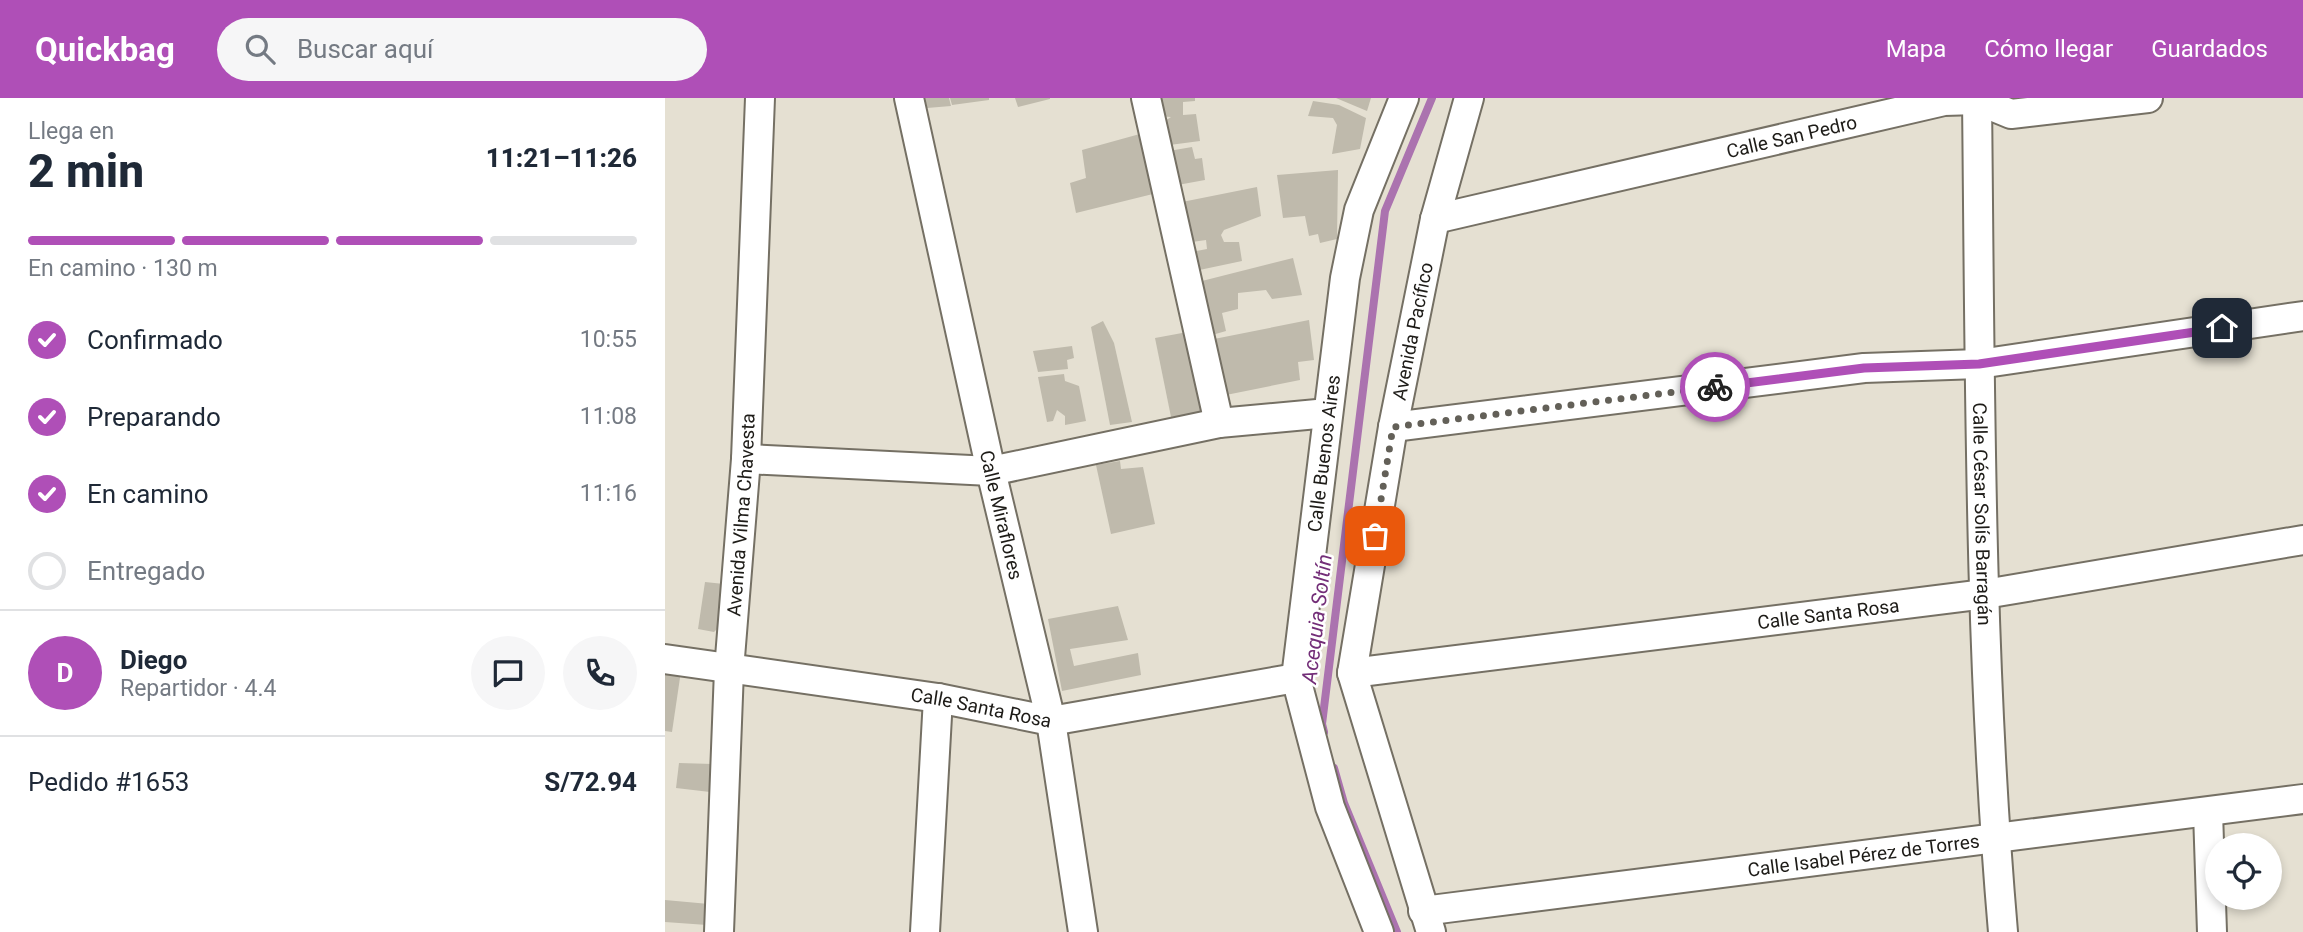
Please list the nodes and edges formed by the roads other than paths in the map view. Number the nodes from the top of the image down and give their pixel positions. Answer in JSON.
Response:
{"nodes":[{"id":1,"x":759,"y":98,"type":"edge"},
{"id":2,"x":909,"y":98,"type":"edge"},
{"id":3,"x":1146,"y":98,"type":"edge"},
{"id":4,"x":1404,"y":98,"type":"edge"},
{"id":5,"x":1469,"y":98,"type":"edge"},
{"id":6,"x":2148,"y":98,"type":"edge"},
{"id":7,"x":1977,"y":99,"type":"edge"},
{"id":8,"x":1435,"y":219,"type":"junction"},
{"id":9,"x":2303,"y":316,"type":"edge"},
{"id":10,"x":1979,"y":364,"type":"junction"},
{"id":11,"x":1328,"y":413,"type":"junction"},
{"id":12,"x":1219,"y":424,"type":"junction"},
{"id":13,"x":1393,"y":427,"type":"junction"},
{"id":14,"x":746,"y":459,"type":"junction"},
{"id":15,"x":991,"y":471,"type":"junction"},
{"id":16,"x":2303,"y":540,"type":"edge"},
{"id":17,"x":1985,"y":594,"type":"junction"},
{"id":18,"x":665,"y":659,"type":"edge"},
{"id":19,"x":729,"y":670,"type":"junction"},
{"id":20,"x":1352,"y":673,"type":"junction"},
{"id":21,"x":1296,"y":678,"type":"junction"},
{"id":22,"x":938,"y":698,"type":"junction"},
{"id":23,"x":1051,"y":721,"type":"junction"},
{"id":24,"x":2303,"y":799,"type":"edge"},
{"id":25,"x":2208,"y":812,"type":"junction"},
{"id":26,"x":1995,"y":838,"type":"junction"},
{"id":27,"x":1427,"y":921,"type":"edge"},
{"id":28,"x":719,"y":932,"type":"edge"},
{"id":29,"x":925,"y":932,"type":"edge"},
{"id":30,"x":1083,"y":932,"type":"edge"},
{"id":31,"x":1379,"y":932,"type":"edge"},
{"id":32,"x":2003,"y":932,"type":"edge"},
{"id":33,"x":2213,"y":932,"type":"edge"}],
"edges":[{"from":1,"to":14,"type":"street","name":"Avenida Vilma Chavesta"},
{"from":2,"to":15,"type":"street","name":"Calle Miraflores"},
{"from":3,"to":12,"type":"street"},
{"from":4,"to":11,"type":"street","name":"Calle Buenos Aires"},
{"from":5,"to":8,"type":"street","name":"Avenida Pacífico"},
{"from":6,"to":7,"type":"street","name":"Calle San Pedro"},
{"from":7,"to":8,"type":"street","name":"Calle San Pedro"},
{"from":7,"to":10,"type":"street","name":"Calle César Solís Barragán"},
{"from":8,"to":13,"type":"street","name":"Avenida Pacífico"},
{"from":9,"to":10,"type":"street"},
{"from":10,"to":13,"type":"street"},
{"from":10,"to":17,"type":"street","name":"Calle César Solís Barragán"},
{"from":11,"to":12,"type":"street"},
{"from":11,"to":21,"type":"street","name":"Calle Buenos Aires"},
{"from":12,"to":15,"type":"street"},
{"from":13,"to":20,"type":"street","name":"Avenida Pacífico"},
{"from":14,"to":15,"type":"street"},
{"from":14,"to":19,"type":"street","name":"Avenida Vilma Chavesta"},
{"from":15,"to":23,"type":"street","name":"Calle Miraflores"},
{"from":16,"to":17,"type":"street","name":"Calle Santa Rosa"},
{"from":17,"to":20,"type":"street","name":"Calle Santa Rosa"},
{"from":17,"to":26,"type":"street","name":"Calle César Solís Barragán"},
{"from":18,"to":19,"type":"street","name":"Calle Santa Rosa"},
{"from":19,"to":22,"type":"street","name":"Calle Santa Rosa"},
{"from":19,"to":28,"type":"street","name":"Avenida Vilma Chavesta"},
{"from":20,"to":27,"type":"street","name":"Avenida Pacífico"},
{"from":21,"to":23,"type":"street","name":"Calle Santa Rosa"},
{"from":21,"to":31,"type":"street","name":"Calle Buenos Aires"},
{"from":22,"to":23,"type":"street","name":"Calle Santa Rosa"},
{"from":22,"to":29,"type":"street"},
{"from":23,"to":30,"type":"street","name":"Calle Miraflores"},
{"from":24,"to":25,"type":"street","name":"Calle Isabel Pérez de Torres"},
{"from":25,"to":26,"type":"street","name":"Calle Isabel Pérez de Torres"},
{"from":25,"to":33,"type":"street"},
{"from":26,"to":27,"type":"street","name":"Calle Isabel Pérez de Torres"},
{"from":26,"to":32,"type":"street","name":"Calle César Solís Barragán"}]}
